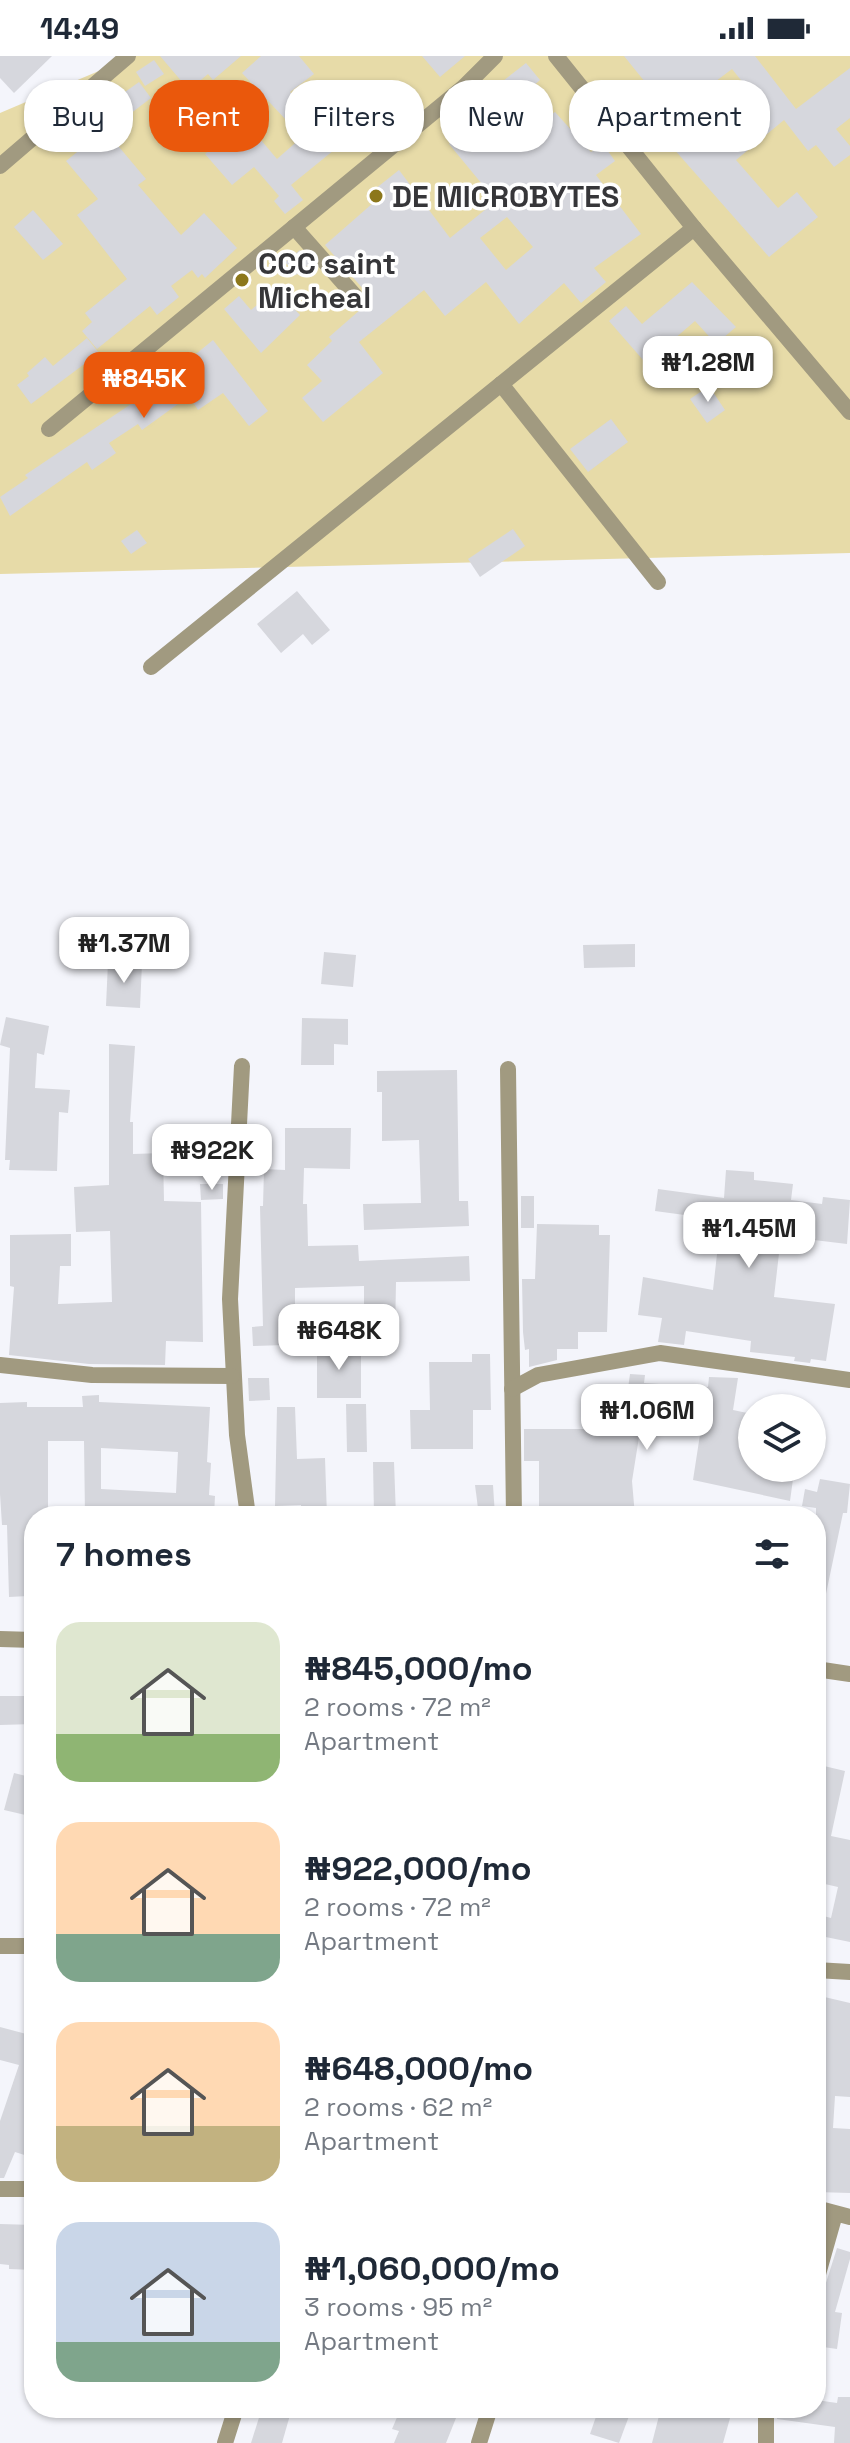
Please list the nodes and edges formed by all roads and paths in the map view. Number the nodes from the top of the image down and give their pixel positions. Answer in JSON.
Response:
{"nodes":[{"id":1,"x":128,"y":56,"type":"edge"},
{"id":2,"x":495,"y":56,"type":"edge"},
{"id":3,"x":556,"y":56,"type":"edge"},
{"id":4,"x":0,"y":166,"type":"edge"},
{"id":5,"x":294,"y":227,"type":"junction"},
{"id":6,"x":694,"y":228,"type":"junction"},
{"id":7,"x":355,"y":296,"type":"dead end"},
{"id":8,"x":501,"y":384,"type":"junction"},
{"id":9,"x":850,"y":412,"type":"edge"},
{"id":10,"x":49,"y":429,"type":"dead end"},
{"id":11,"x":658,"y":582,"type":"dead end"},
{"id":12,"x":151,"y":667,"type":"dead end"},
{"id":13,"x":242,"y":1066,"type":"dead end"},
{"id":14,"x":508,"y":1069,"type":"dead end"},
{"id":15,"x":0,"y":1365,"type":"edge"},
{"id":16,"x":232,"y":1376,"type":"junction"},
{"id":17,"x":850,"y":1380,"type":"edge"},
{"id":18,"x":512,"y":1389,"type":"junction"},
{"id":19,"x":247,"y":1506,"type":"edge"},
{"id":20,"x":514,"y":1506,"type":"edge"},
{"id":21,"x":0,"y":1639,"type":"edge"},
{"id":22,"x":24,"y":1640,"type":"edge"},
{"id":23,"x":826,"y":1670,"type":"edge"},
{"id":24,"x":850,"y":1674,"type":"edge"},
{"id":25,"x":0,"y":1946,"type":"edge"},
{"id":26,"x":24,"y":1946,"type":"edge"},
{"id":27,"x":826,"y":1971,"type":"edge"},
{"id":28,"x":850,"y":1972,"type":"edge"},
{"id":29,"x":0,"y":2189,"type":"edge"},
{"id":30,"x":24,"y":2189,"type":"edge"},
{"id":31,"x":843,"y":2216,"type":"edge"},
{"id":32,"x":826,"y":2257,"type":"edge"},
{"id":33,"x":233,"y":2418,"type":"edge"},
{"id":34,"x":487,"y":2418,"type":"edge"},
{"id":35,"x":766,"y":2418,"type":"edge"},
{"id":36,"x":225,"y":2443,"type":"edge"},
{"id":37,"x":479,"y":2443,"type":"edge"},
{"id":38,"x":766,"y":2443,"type":"edge"}],
"edges":[{"from":1,"to":4,"type":"street"},
{"from":2,"to":5,"type":"street"},
{"from":3,"to":6,"type":"street"},
{"from":5,"to":7,"type":"street"},
{"from":5,"to":10,"type":"street"},
{"from":6,"to":8,"type":"street"},
{"from":6,"to":9,"type":"street"},
{"from":8,"to":11,"type":"street"},
{"from":8,"to":12,"type":"street"},
{"from":13,"to":16,"type":"street"},
{"from":14,"to":18,"type":"street"},
{"from":15,"to":16,"type":"street"},
{"from":16,"to":19,"type":"street"},
{"from":17,"to":18,"type":"street"},
{"from":18,"to":20,"type":"street"},
{"from":21,"to":22,"type":"street"},
{"from":23,"to":24,"type":"street"},
{"from":25,"to":26,"type":"street"},
{"from":27,"to":28,"type":"street"},
{"from":29,"to":30,"type":"street"},
{"from":31,"to":32,"type":"street"},
{"from":33,"to":36,"type":"street"},
{"from":34,"to":37,"type":"street"},
{"from":35,"to":38,"type":"street"}]}
